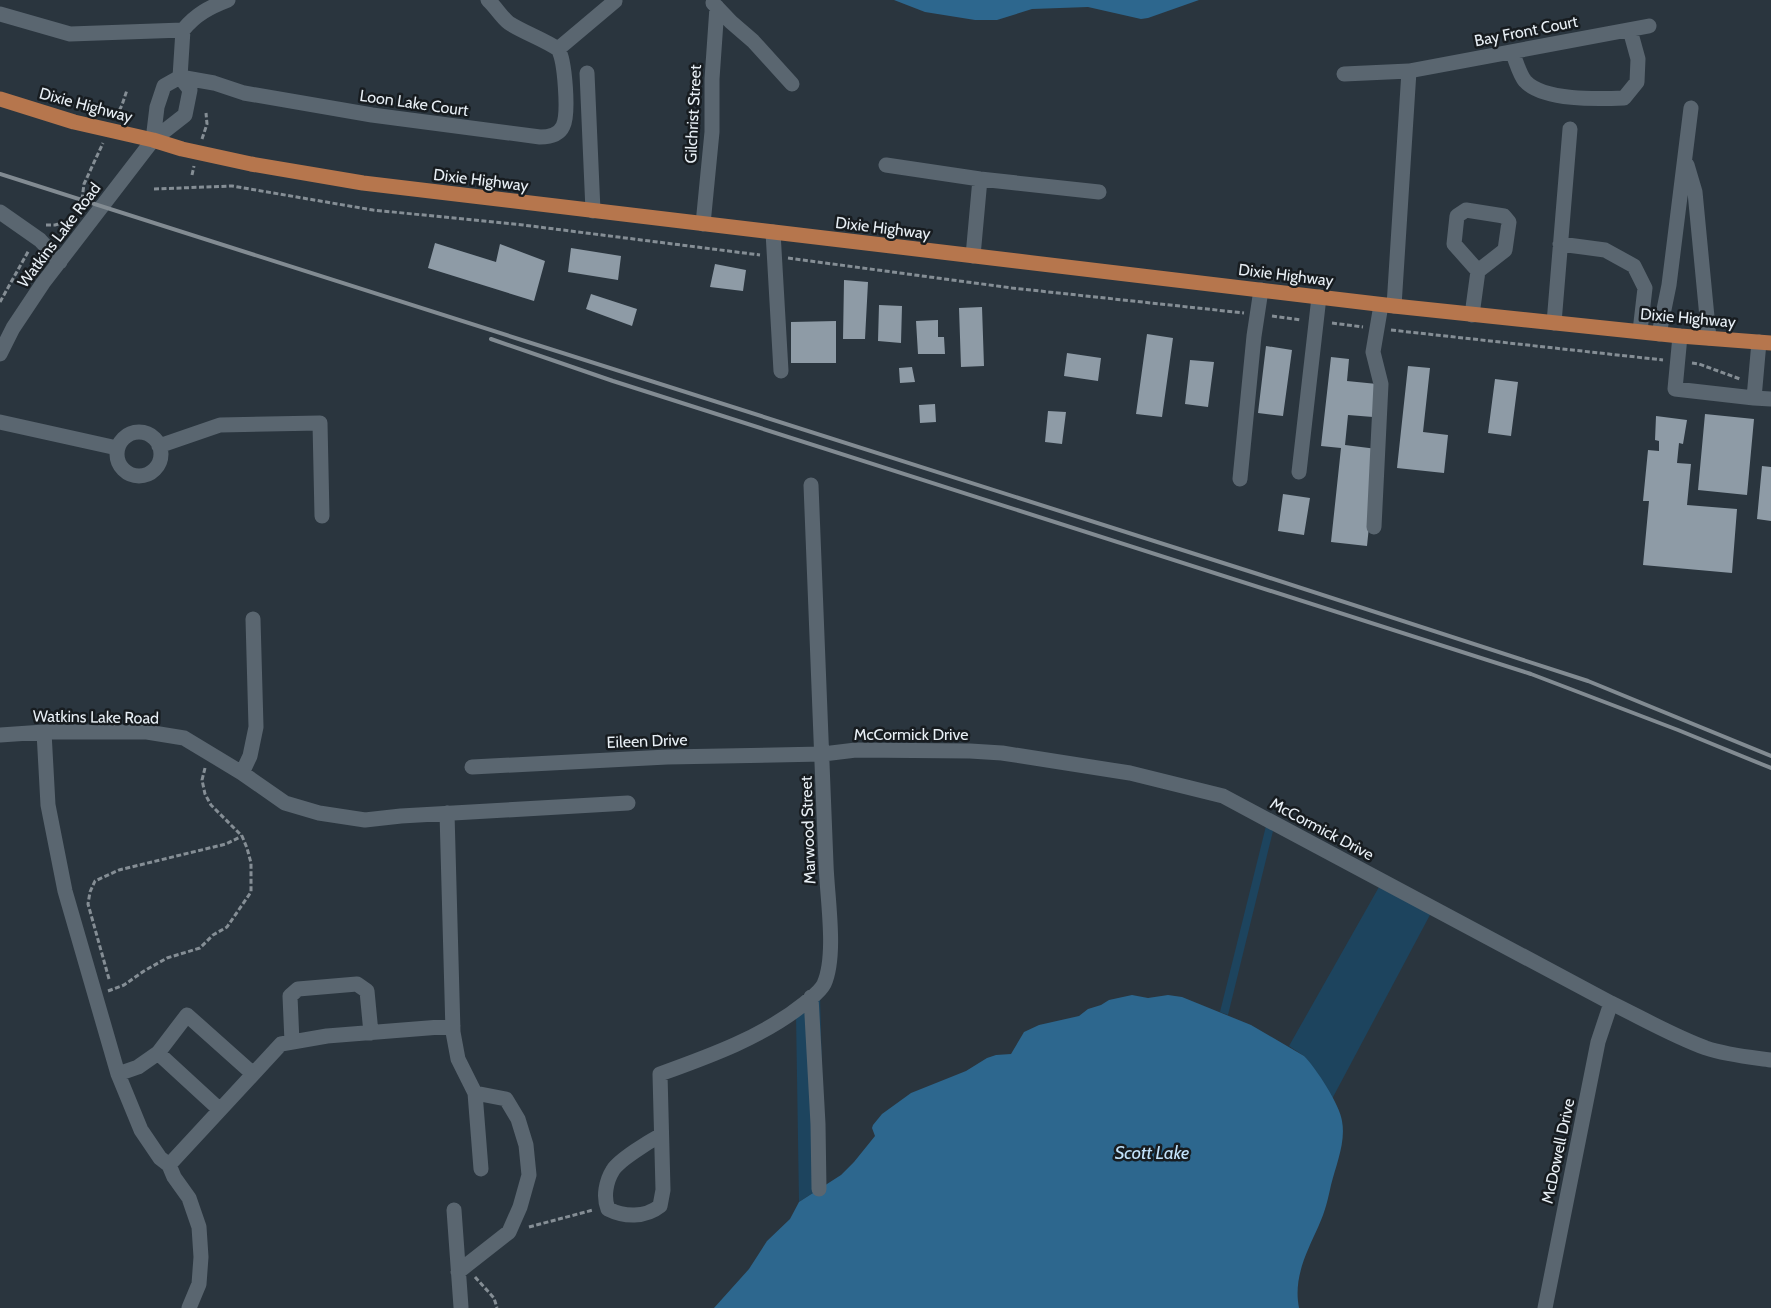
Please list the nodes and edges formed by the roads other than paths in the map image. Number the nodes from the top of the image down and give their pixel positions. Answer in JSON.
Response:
{"nodes":[{"id":1,"x":228,"y":0,"type":"edge"},
{"id":2,"x":488,"y":0,"type":"edge"},
{"id":3,"x":615,"y":1,"type":"edge"},
{"id":4,"x":714,"y":3,"type":"edge"},
{"id":5,"x":0,"y":14,"type":"edge"},
{"id":6,"x":1649,"y":26,"type":"dead end"},
{"id":7,"x":183,"y":30,"type":"junction"},
{"id":8,"x":1630,"y":30,"type":"junction"},
{"id":9,"x":558,"y":49,"type":"junction"},
{"id":10,"x":1512,"y":52,"type":"junction"},
{"id":11,"x":1409,"y":71,"type":"junction"},
{"id":12,"x":587,"y":73,"type":"dead end"},
{"id":13,"x":1344,"y":74,"type":"dead end"},
{"id":14,"x":180,"y":77,"type":"junction"},
{"id":15,"x":792,"y":84,"type":"dead end"},
{"id":16,"x":0,"y":99,"type":"edge"},
{"id":17,"x":1691,"y":108,"type":"dead end"},
{"id":18,"x":1570,"y":129,"type":"dead end"},
{"id":19,"x":153,"y":140,"type":"junction"},
{"id":20,"x":1685,"y":156,"type":"junction"},
{"id":21,"x":886,"y":165,"type":"dead end"},
{"id":22,"x":980,"y":179,"type":"junction"},
{"id":23,"x":1099,"y":192,"type":"dead end"},
{"id":24,"x":593,"y":211,"type":"junction"},
{"id":25,"x":0,"y":212,"type":"edge"},
{"id":26,"x":703,"y":224,"type":"junction"},
{"id":27,"x":773,"y":232,"type":"junction"},
{"id":28,"x":1560,"y":244,"type":"junction"},
{"id":29,"x":973,"y":256,"type":"junction"},
{"id":30,"x":60,"y":262,"type":"junction"},
{"id":31,"x":1478,"y":271,"type":"dead end"},
{"id":32,"x":1261,"y":290,"type":"junction"},
{"id":33,"x":1319,"y":297,"type":"junction"},
{"id":34,"x":1387,"y":305,"type":"junction"},
{"id":35,"x":1472,"y":315,"type":"junction"},
{"id":36,"x":1554,"y":323,"type":"junction"},
{"id":37,"x":1640,"y":331,"type":"junction"},
{"id":38,"x":1660,"y":334,"type":"junction"},
{"id":39,"x":1680,"y":336,"type":"junction"},
{"id":40,"x":1710,"y":338,"type":"junction"},
{"id":41,"x":1765,"y":342,"type":"edge"},
{"id":42,"x":0,"y":354,"type":"edge"},
{"id":43,"x":781,"y":371,"type":"dead end"},
{"id":44,"x":1754,"y":398,"type":"junction"},
{"id":45,"x":1771,"y":399,"type":"edge"},
{"id":46,"x":0,"y":422,"type":"edge"},
{"id":47,"x":159,"y":446,"type":"junction"},
{"id":48,"x":117,"y":448,"type":"junction"},
{"id":49,"x":1299,"y":472,"type":"dead end"},
{"id":50,"x":1240,"y":479,"type":"dead end"},
{"id":51,"x":811,"y":486,"type":"dead end"},
{"id":52,"x":322,"y":516,"type":"dead end"},
{"id":53,"x":1374,"y":527,"type":"dead end"},
{"id":54,"x":253,"y":619,"type":"dead end"},
{"id":55,"x":44,"y":732,"type":"junction"},
{"id":56,"x":0,"y":735,"type":"edge"},
{"id":57,"x":823,"y":754,"type":"junction"},
{"id":58,"x":472,"y":766,"type":"dead end"},
{"id":59,"x":242,"y":773,"type":"junction"},
{"id":60,"x":628,"y":803,"type":"dead end"},
{"id":61,"x":447,"y":814,"type":"junction"},
{"id":62,"x":811,"y":998,"type":"junction"},
{"id":63,"x":1611,"y":1003,"type":"junction"},
{"id":64,"x":452,"y":1026,"type":"junction"},
{"id":65,"x":371,"y":1033,"type":"junction"},
{"id":66,"x":292,"y":1042,"type":"junction"},
{"id":67,"x":158,"y":1053,"type":"junction"},
{"id":68,"x":1771,"y":1060,"type":"edge"},
{"id":69,"x":118,"y":1074,"type":"junction"},
{"id":70,"x":253,"y":1074,"type":"junction"},
{"id":71,"x":475,"y":1092,"type":"junction"},
{"id":72,"x":220,"y":1110,"type":"junction"},
{"id":73,"x":661,"y":1135,"type":"junction"},
{"id":74,"x":169,"y":1165,"type":"junction"},
{"id":75,"x":481,"y":1169,"type":"dead end"},
{"id":76,"x":819,"y":1189,"type":"dead end"},
{"id":77,"x":454,"y":1210,"type":"dead end"},
{"id":78,"x":462,"y":1269,"type":"junction"},
{"id":79,"x":461,"y":1307,"type":"dead end"},
{"id":80,"x":189,"y":1308,"type":"edge"},
{"id":81,"x":1545,"y":1308,"type":"edge"}],
"edges":[{"from":1,"to":7,"type":"street"},
{"from":2,"to":9,"type":"street"},
{"from":3,"to":9,"type":"street"},
{"from":4,"to":15,"type":"street"},
{"from":4,"to":26,"type":"street","name":"Gilchrist Street"},
{"from":5,"to":7,"type":"street"},
{"from":6,"to":8,"type":"street","name":"Bay Front Court"},
{"from":7,"to":14,"type":"street","name":"Watkins Lake Road"},
{"from":8,"to":10,"type":"street","name":"Bay Front Court"},
{"from":8,"to":10,"type":"street"},
{"from":9,"to":14,"type":"street","name":"Loon Lake Court"},
{"from":10,"to":11,"type":"street","name":"Bay Front Court"},
{"from":11,"to":13,"type":"street","name":"Bay Front Court"},
{"from":11,"to":34,"type":"street"},
{"from":12,"to":24,"type":"street"},
{"from":14,"to":19,"type":"street"},
{"from":14,"to":19,"type":"street","name":"Watkins Lake Road"},
{"from":16,"to":19,"type":"main road","name":"Dixie Highway"},
{"from":17,"to":20,"type":"street"},
{"from":18,"to":28,"type":"street"},
{"from":19,"to":24,"type":"main road","name":"Dixie Highway"},
{"from":19,"to":30,"type":"street","name":"Watkins Lake Road"},
{"from":20,"to":38,"type":"street"},
{"from":20,"to":40,"type":"street"},
{"from":21,"to":22,"type":"street"},
{"from":22,"to":23,"type":"street"},
{"from":22,"to":29,"type":"street"},
{"from":24,"to":26,"type":"main road","name":"Dixie Highway"},
{"from":25,"to":30,"type":"street"},
{"from":26,"to":27,"type":"main road","name":"Dixie Highway"},
{"from":27,"to":29,"type":"main road","name":"Dixie Highway"},
{"from":27,"to":43,"type":"street"},
{"from":28,"to":36,"type":"street"},
{"from":28,"to":37,"type":"street"},
{"from":29,"to":32,"type":"main road","name":"Dixie Highway"},
{"from":30,"to":42,"type":"street","name":"Watkins Lake Road"},
{"from":31,"to":35,"type":"street"},
{"from":32,"to":33,"type":"main road","name":"Dixie Highway"},
{"from":32,"to":50,"type":"street"},
{"from":33,"to":34,"type":"main road","name":"Dixie Highway"},
{"from":33,"to":49,"type":"street"},
{"from":34,"to":35,"type":"main road","name":"Dixie Highway"},
{"from":34,"to":53,"type":"street"},
{"from":35,"to":36,"type":"main road","name":"Dixie Highway"},
{"from":36,"to":37,"type":"main road","name":"Dixie Highway"},
{"from":37,"to":38,"type":"main road","name":"Dixie Highway"},
{"from":38,"to":39,"type":"main road","name":"Dixie Highway"},
{"from":39,"to":40,"type":"main road","name":"Dixie Highway"},
{"from":39,"to":44,"type":"street"},
{"from":40,"to":41,"type":"main road","name":"Dixie Highway"},
{"from":41,"to":44,"type":"street"},
{"from":44,"to":45,"type":"street"},
{"from":46,"to":48,"type":"street"},
{"from":47,"to":48,"type":"street"},
{"from":47,"to":48,"type":"street"},
{"from":47,"to":52,"type":"street"},
{"from":51,"to":57,"type":"street","name":"Marwood Street"},
{"from":54,"to":59,"type":"street"},
{"from":55,"to":56,"type":"street","name":"Watkins Lake Road"},
{"from":55,"to":59,"type":"street","name":"Watkins Lake Road"},
{"from":55,"to":69,"type":"street"},
{"from":57,"to":58,"type":"street","name":"Eileen Drive"},
{"from":57,"to":62,"type":"street","name":"Marwood Street"},
{"from":57,"to":63,"type":"street","name":"McCormick Drive"},
{"from":59,"to":61,"type":"street","name":"Watkins Lake Road"},
{"from":60,"to":61,"type":"street","name":"Watkins Lake Road"},
{"from":61,"to":64,"type":"street"},
{"from":62,"to":73,"type":"street","name":"Marwood Street"},
{"from":62,"to":76,"type":"street"},
{"from":63,"to":68,"type":"street","name":"McCormick Drive"},
{"from":63,"to":81,"type":"street","name":"McDowell Drive"},
{"from":64,"to":65,"type":"street"},
{"from":64,"to":71,"type":"street"},
{"from":65,"to":66,"type":"street"},
{"from":65,"to":66,"type":"street"},
{"from":66,"to":70,"type":"street"},
{"from":67,"to":69,"type":"street"},
{"from":67,"to":70,"type":"street"},
{"from":67,"to":72,"type":"street"},
{"from":69,"to":74,"type":"street"},
{"from":70,"to":72,"type":"street"},
{"from":71,"to":75,"type":"street"},
{"from":71,"to":78,"type":"street"},
{"from":72,"to":74,"type":"street"},
{"from":73,"to":73,"type":"street"},
{"from":74,"to":80,"type":"street"},
{"from":77,"to":78,"type":"street"},
{"from":78,"to":79,"type":"street"}]}
